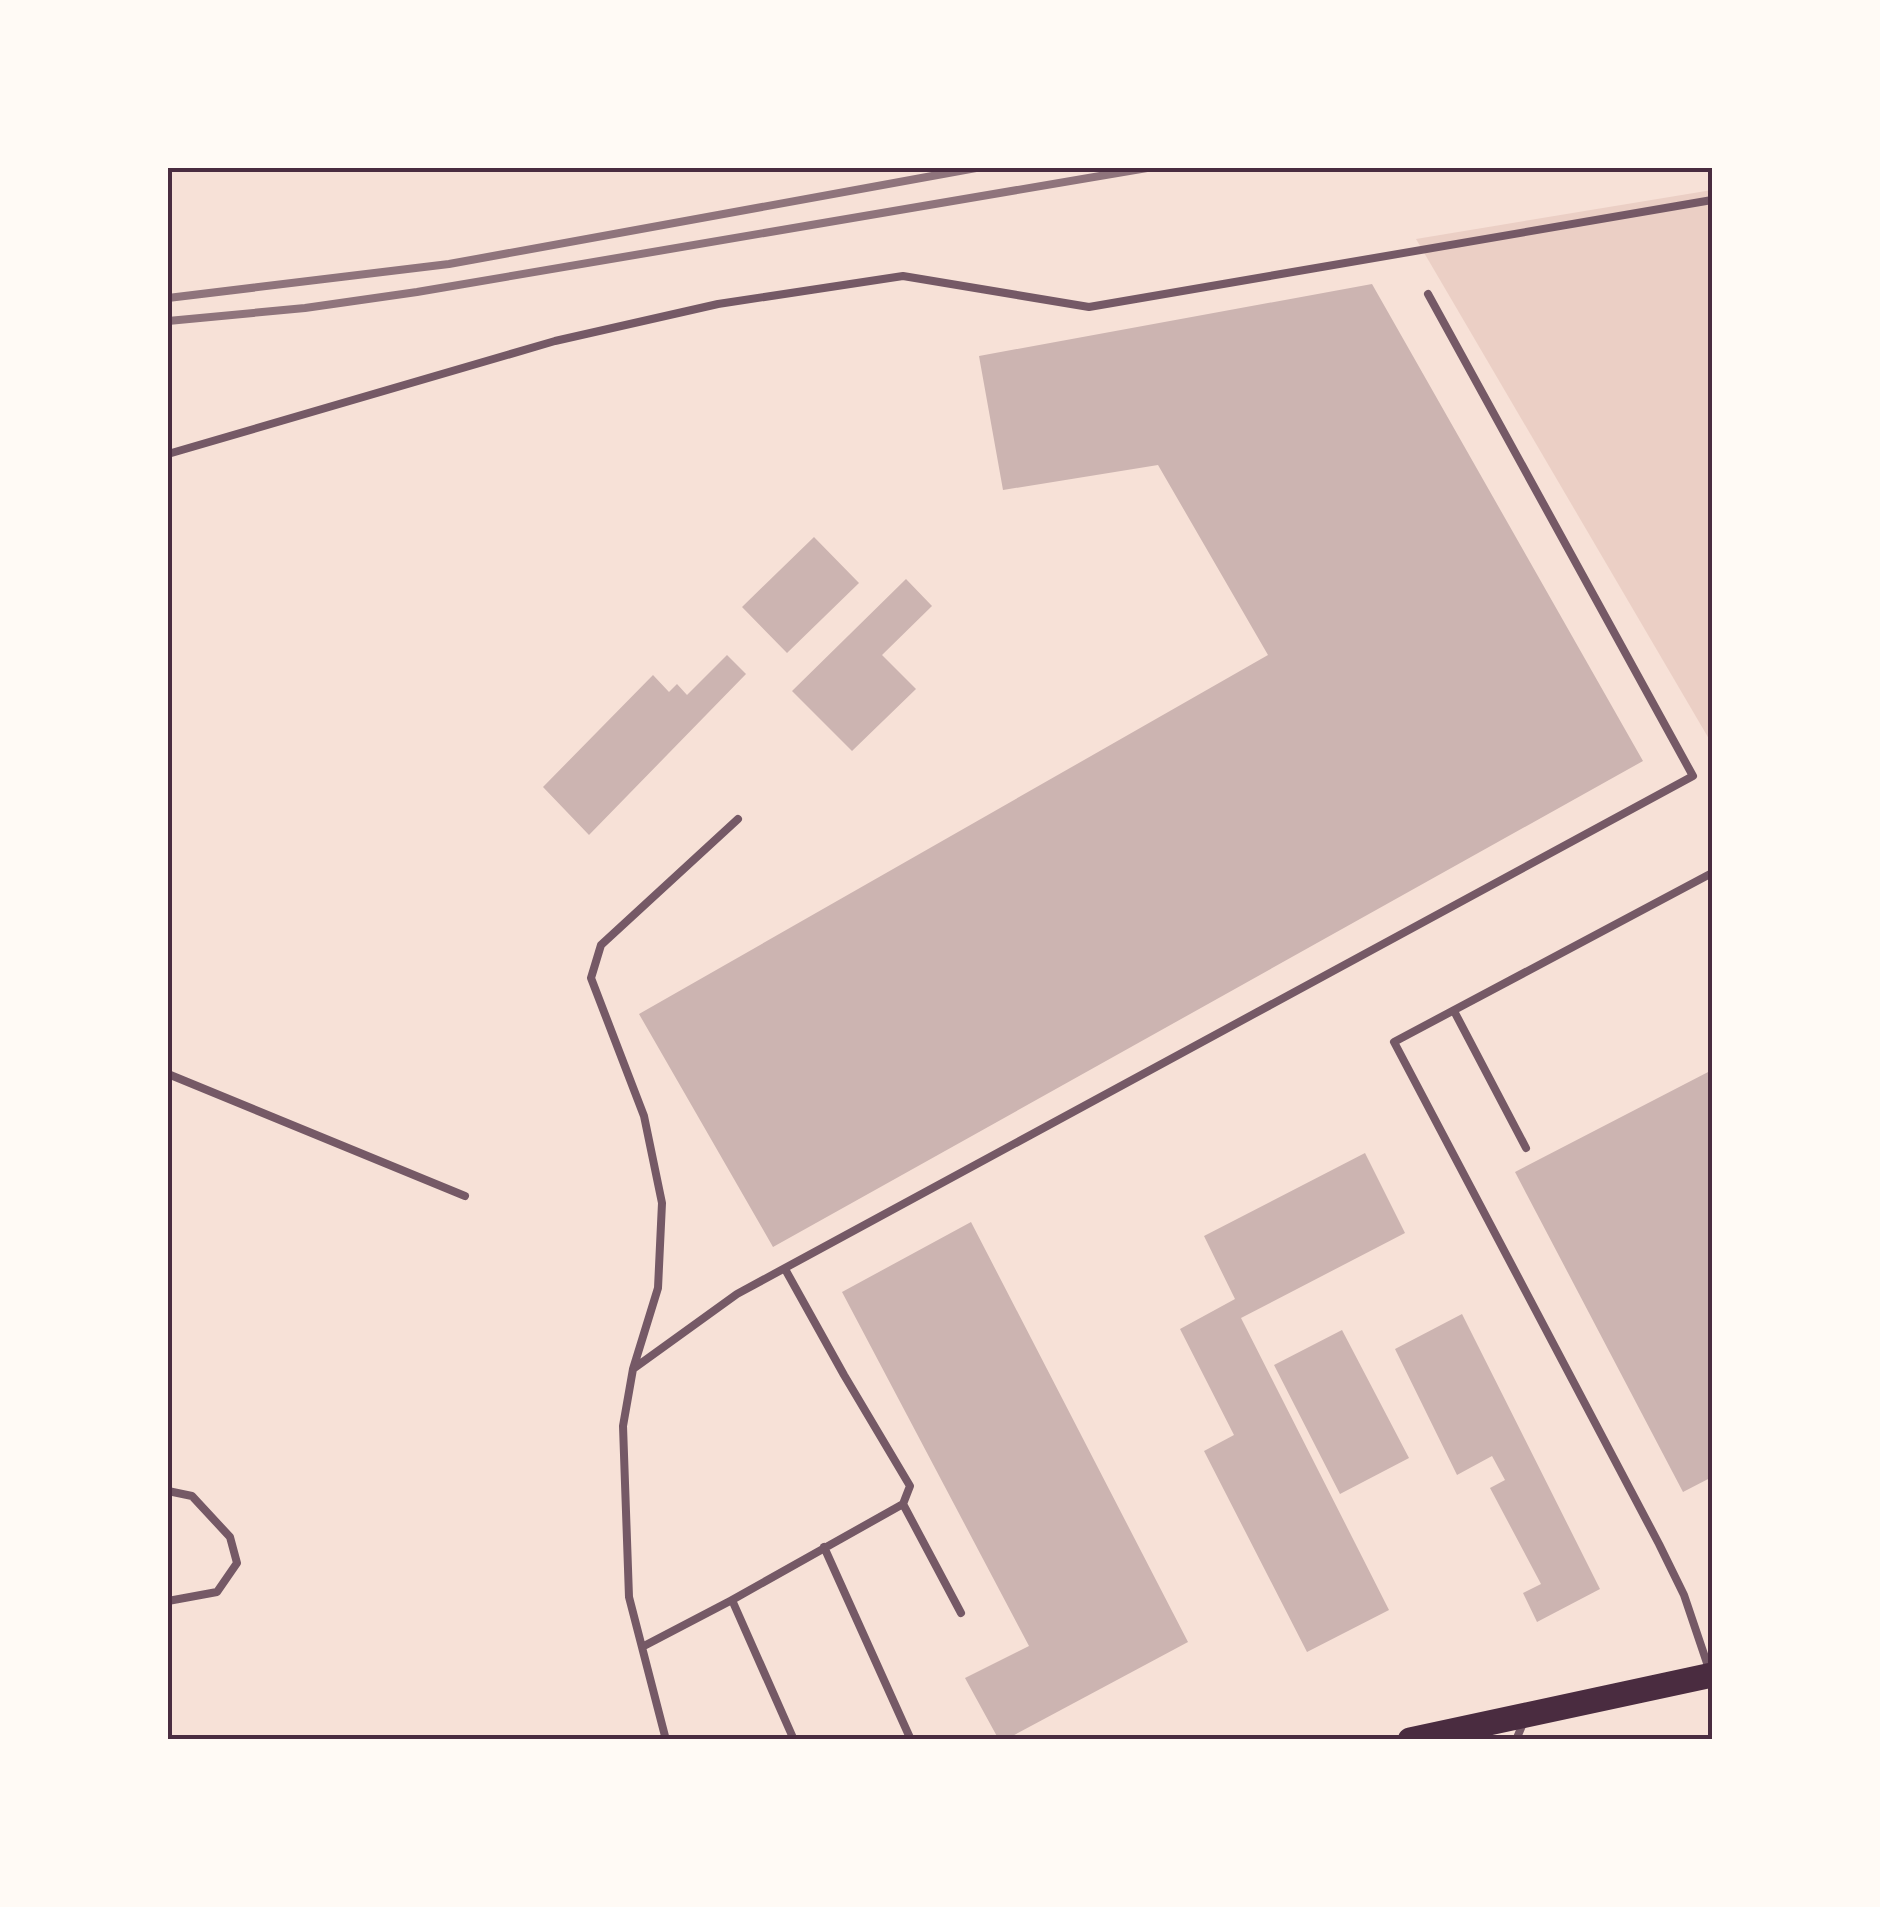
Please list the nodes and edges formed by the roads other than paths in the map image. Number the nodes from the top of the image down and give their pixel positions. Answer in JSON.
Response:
{"nodes":[{"id":1,"x":1712,"y":200,"type":"edge"},
{"id":2,"x":1428,"y":294,"type":"dead end"},
{"id":3,"x":168,"y":454,"type":"edge"},
{"id":4,"x":738,"y":818,"type":"dead end"},
{"id":5,"x":1712,"y":873,"type":"edge"},
{"id":6,"x":1454,"y":1011,"type":"junction"},
{"id":7,"x":168,"y":1074,"type":"edge"},
{"id":8,"x":1526,"y":1148,"type":"dead end"},
{"id":9,"x":465,"y":1196,"type":"dead end"},
{"id":10,"x":785,"y":1269,"type":"junction"},
{"id":11,"x":633,"y":1369,"type":"junction"},
{"id":12,"x":168,"y":1491,"type":"edge"},
{"id":13,"x":903,"y":1504,"type":"junction"},
{"id":14,"x":824,"y":1547,"type":"junction"},
{"id":15,"x":732,"y":1600,"type":"junction"},
{"id":16,"x":168,"y":1601,"type":"edge"},
{"id":17,"x":961,"y":1613,"type":"dead end"},
{"id":18,"x":642,"y":1647,"type":"junction"},
{"id":19,"x":1712,"y":1675,"type":"edge"},
{"id":20,"x":1526,"y":1714,"type":"junction"},
{"id":21,"x":666,"y":1740,"type":"edge"},
{"id":22,"x":794,"y":1740,"type":"edge"},
{"id":23,"x":911,"y":1740,"type":"edge"},
{"id":24,"x":1410,"y":1740,"type":"edge"},
{"id":25,"x":1516,"y":1740,"type":"edge"}],
"edges":[{"from":1,"to":3,"type":"lane"},
{"from":2,"to":10,"type":"lane"},
{"from":4,"to":11,"type":"lane"},
{"from":5,"to":6,"type":"lane"},
{"from":6,"to":8,"type":"lane"},
{"from":6,"to":19,"type":"lane"},
{"from":7,"to":9,"type":"lane"},
{"from":10,"to":11,"type":"lane"},
{"from":10,"to":13,"type":"lane"},
{"from":11,"to":18,"type":"lane"},
{"from":12,"to":16,"type":"lane"},
{"from":13,"to":14,"type":"lane"},
{"from":13,"to":17,"type":"lane"},
{"from":14,"to":15,"type":"lane"},
{"from":14,"to":23,"type":"lane"},
{"from":15,"to":18,"type":"lane"},
{"from":15,"to":22,"type":"lane"},
{"from":18,"to":21,"type":"lane"},
{"from":19,"to":20,"type":"main road"},
{"from":20,"to":24,"type":"main road"},
{"from":20,"to":25,"type":"lane"}]}
